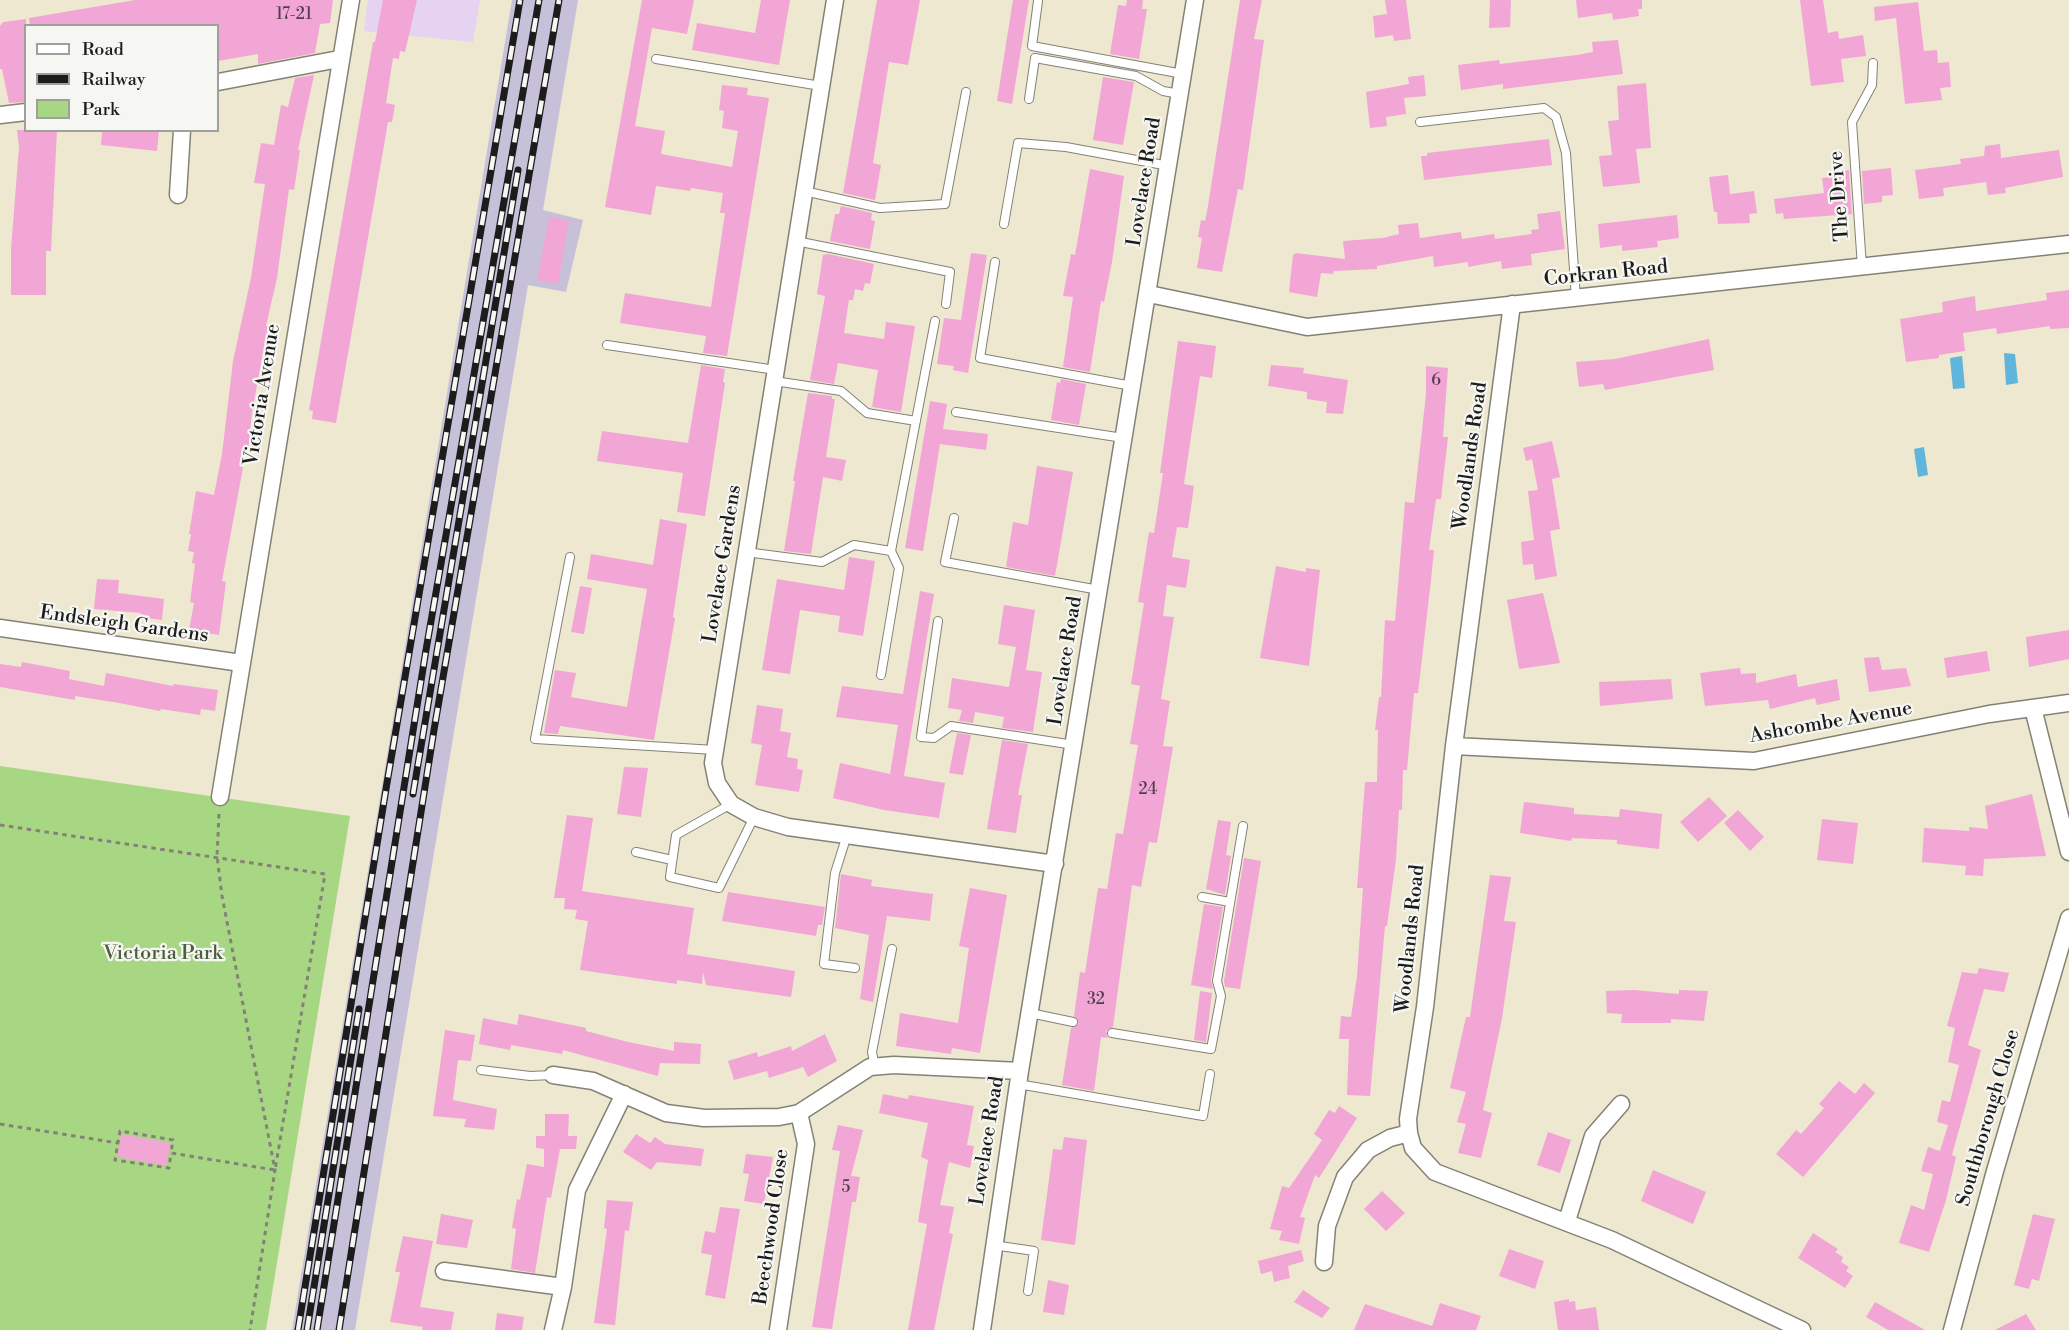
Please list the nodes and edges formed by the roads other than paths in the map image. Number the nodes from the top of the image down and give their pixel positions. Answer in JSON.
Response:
{"nodes":[{"id":1,"x":351,"y":0,"type":"edge"},
{"id":2,"x":835,"y":0,"type":"edge"},
{"id":3,"x":1195,"y":0,"type":"edge"},
{"id":4,"x":1038,"y":1,"type":"edge"},
{"id":5,"x":339,"y":59,"type":"junction"},
{"id":6,"x":656,"y":59,"type":"dead end"},
{"id":7,"x":1872,"y":63,"type":"dead end"},
{"id":8,"x":1183,"y":74,"type":"junction"},
{"id":9,"x":219,"y":82,"type":"edge"},
{"id":10,"x":821,"y":86,"type":"junction"},
{"id":11,"x":966,"y":92,"type":"dead end"},
{"id":12,"x":1180,"y":94,"type":"junction"},
{"id":13,"x":1029,"y":99,"type":"dead end"},
{"id":14,"x":24,"y":112,"type":"edge"},
{"id":15,"x":0,"y":116,"type":"edge"},
{"id":16,"x":1420,"y":122,"type":"dead end"},
{"id":17,"x":182,"y":132,"type":"edge"},
{"id":18,"x":1169,"y":166,"type":"junction"},
{"id":19,"x":804,"y":191,"type":"junction"},
{"id":20,"x":178,"y":195,"type":"dead end"},
{"id":21,"x":1004,"y":224,"type":"dead end"},
{"id":22,"x":796,"y":241,"type":"junction"},
{"id":23,"x":2069,"y":244,"type":"edge"},
{"id":24,"x":995,"y":262,"type":"dead end"},
{"id":25,"x":1862,"y":267,"type":"junction"},
{"id":26,"x":1149,"y":294,"type":"junction"},
{"id":27,"x":1576,"y":299,"type":"junction"},
{"id":28,"x":946,"y":304,"type":"dead end"},
{"id":29,"x":1512,"y":304,"type":"junction"},
{"id":30,"x":935,"y":321,"type":"dead end"},
{"id":31,"x":607,"y":345,"type":"dead end"},
{"id":32,"x":775,"y":375,"type":"junction"},
{"id":33,"x":1132,"y":386,"type":"junction"},
{"id":34,"x":956,"y":412,"type":"dead end"},
{"id":35,"x":916,"y":421,"type":"junction"},
{"id":36,"x":1123,"y":438,"type":"junction"},
{"id":37,"x":954,"y":518,"type":"dead end"},
{"id":38,"x":891,"y":551,"type":"junction"},
{"id":39,"x":746,"y":552,"type":"junction"},
{"id":40,"x":570,"y":557,"type":"dead end"},
{"id":41,"x":1099,"y":590,"type":"junction"},
{"id":42,"x":938,"y":621,"type":"dead end"},
{"id":43,"x":0,"y":628,"type":"edge"},
{"id":44,"x":241,"y":663,"type":"junction"},
{"id":45,"x":881,"y":675,"type":"dead end"},
{"id":46,"x":2069,"y":703,"type":"edge"},
{"id":47,"x":2033,"y":708,"type":"junction"},
{"id":48,"x":1074,"y":745,"type":"junction"},
{"id":49,"x":1454,"y":746,"type":"junction"},
{"id":50,"x":715,"y":750,"type":"junction"},
{"id":51,"x":220,"y":797,"type":"road end"},
{"id":52,"x":730,"y":804,"type":"junction"},
{"id":53,"x":754,"y":817,"type":"junction"},
{"id":54,"x":1243,"y":826,"type":"dead end"},
{"id":55,"x":847,"y":835,"type":"junction"},
{"id":56,"x":636,"y":852,"type":"dead end"},
{"id":57,"x":2069,"y":852,"type":"edge"},
{"id":58,"x":672,"y":860,"type":"junction"},
{"id":59,"x":1055,"y":864,"type":"junction"},
{"id":60,"x":1202,"y":897,"type":"dead end"},
{"id":61,"x":1230,"y":902,"type":"junction"},
{"id":62,"x":2069,"y":918,"type":"edge"},
{"id":63,"x":892,"y":949,"type":"dead end"},
{"id":64,"x":855,"y":968,"type":"dead end"},
{"id":65,"x":1030,"y":1013,"type":"junction"},
{"id":66,"x":1073,"y":1022,"type":"dead end"},
{"id":67,"x":1112,"y":1033,"type":"dead end"},
{"id":68,"x":875,"y":1067,"type":"junction"},
{"id":69,"x":481,"y":1070,"type":"dead end"},
{"id":70,"x":1210,"y":1074,"type":"dead end"},
{"id":71,"x":553,"y":1075,"type":"joint"},
{"id":72,"x":1019,"y":1077,"type":"junction"},
{"id":73,"x":624,"y":1094,"type":"junction"},
{"id":74,"x":1621,"y":1104,"type":"dead end"},
{"id":75,"x":799,"y":1113,"type":"junction"},
{"id":76,"x":1409,"y":1133,"type":"junction"},
{"id":77,"x":1567,"y":1221,"type":"junction"},
{"id":78,"x":993,"y":1245,"type":"junction"},
{"id":79,"x":1324,"y":1262,"type":"dead end"},
{"id":80,"x":444,"y":1271,"type":"dead end"},
{"id":81,"x":563,"y":1287,"type":"junction"},
{"id":82,"x":1028,"y":1291,"type":"dead end"},
{"id":83,"x":553,"y":1330,"type":"edge"},
{"id":84,"x":778,"y":1330,"type":"edge"},
{"id":85,"x":981,"y":1330,"type":"edge"},
{"id":86,"x":1802,"y":1330,"type":"edge"},
{"id":87,"x":1952,"y":1330,"type":"edge"}],
"edges":[{"from":1,"to":5,"type":"street","name":"Victoria Avenue"},
{"from":2,"to":10,"type":"street","name":"Lovelace Gardens"},
{"from":3,"to":8,"type":"street","name":"Lovelace Road"},
{"from":4,"to":8,"type":"lane"},
{"from":5,"to":9,"type":"street"},
{"from":5,"to":44,"type":"street","name":"Victoria Avenue"},
{"from":6,"to":10,"type":"lane"},
{"from":7,"to":25,"type":"lane","name":"The Drive"},
{"from":8,"to":12,"type":"street","name":"Lovelace Road"},
{"from":10,"to":19,"type":"street","name":"Lovelace Gardens"},
{"from":11,"to":19,"type":"lane"},
{"from":12,"to":13,"type":"lane"},
{"from":12,"to":18,"type":"street","name":"Lovelace Road"},
{"from":14,"to":15,"type":"street"},
{"from":16,"to":27,"type":"lane"},
{"from":17,"to":20,"type":"street"},
{"from":18,"to":21,"type":"lane"},
{"from":18,"to":26,"type":"street","name":"Lovelace Road"},
{"from":19,"to":22,"type":"street","name":"Lovelace Gardens"},
{"from":22,"to":28,"type":"lane"},
{"from":22,"to":32,"type":"street","name":"Lovelace Gardens"},
{"from":23,"to":25,"type":"street","name":"Corkran Road"},
{"from":24,"to":33,"type":"lane"},
{"from":25,"to":27,"type":"street","name":"Corkran Road"},
{"from":26,"to":29,"type":"street","name":"Corkran Road"},
{"from":26,"to":33,"type":"street","name":"Lovelace Road"},
{"from":27,"to":29,"type":"street","name":"Corkran Road"},
{"from":29,"to":49,"type":"street","name":"Woodlands Road"},
{"from":30,"to":35,"type":"lane"},
{"from":31,"to":32,"type":"lane"},
{"from":32,"to":35,"type":"lane"},
{"from":32,"to":39,"type":"street","name":"Lovelace Gardens"},
{"from":33,"to":36,"type":"street","name":"Lovelace Road"},
{"from":34,"to":36,"type":"lane"},
{"from":35,"to":38,"type":"lane"},
{"from":36,"to":41,"type":"street","name":"Lovelace Road"},
{"from":37,"to":41,"type":"lane"},
{"from":38,"to":39,"type":"lane"},
{"from":38,"to":45,"type":"lane"},
{"from":39,"to":50,"type":"street","name":"Lovelace Gardens"},
{"from":40,"to":50,"type":"lane"},
{"from":41,"to":48,"type":"street","name":"Lovelace Road"},
{"from":42,"to":48,"type":"lane"},
{"from":43,"to":44,"type":"street","name":"Endsleigh Gardens"},
{"from":44,"to":51,"type":"street","name":"Victoria Avenue"},
{"from":46,"to":47,"type":"street","name":"Ashcombe Avenue"},
{"from":47,"to":49,"type":"street","name":"Ashcombe Avenue"},
{"from":47,"to":57,"type":"street"},
{"from":48,"to":59,"type":"street","name":"Lovelace Road"},
{"from":49,"to":76,"type":"street","name":"Woodlands Road"},
{"from":50,"to":52,"type":"street","name":"Lovelace Gardens"},
{"from":52,"to":53,"type":"street"},
{"from":52,"to":58,"type":"lane"},
{"from":53,"to":55,"type":"street"},
{"from":53,"to":58,"type":"lane"},
{"from":54,"to":61,"type":"lane"},
{"from":55,"to":59,"type":"street"},
{"from":55,"to":64,"type":"lane"},
{"from":56,"to":58,"type":"lane"},
{"from":59,"to":65,"type":"street","name":"Lovelace Road"},
{"from":60,"to":61,"type":"lane"},
{"from":61,"to":67,"type":"lane"},
{"from":62,"to":87,"type":"street","name":"Southborough Close"},
{"from":63,"to":68,"type":"lane"},
{"from":65,"to":66,"type":"lane"},
{"from":65,"to":72,"type":"street","name":"Lovelace Road"},
{"from":68,"to":72,"type":"street"},
{"from":68,"to":75,"type":"street"},
{"from":69,"to":71,"type":"lane"},
{"from":70,"to":72,"type":"lane"},
{"from":71,"to":73,"type":"street"},
{"from":72,"to":78,"type":"street","name":"Lovelace Road"},
{"from":73,"to":75,"type":"street"},
{"from":73,"to":81,"type":"street"},
{"from":74,"to":77,"type":"street"},
{"from":75,"to":84,"type":"street","name":"Beechwood Close"},
{"from":76,"to":77,"type":"street","name":"Woodlands Road"},
{"from":76,"to":79,"type":"street"},
{"from":77,"to":86,"type":"street","name":"Woodlands Road"},
{"from":78,"to":82,"type":"lane"},
{"from":78,"to":85,"type":"street","name":"Lovelace Road"},
{"from":80,"to":81,"type":"street"},
{"from":81,"to":83,"type":"street"}]}
